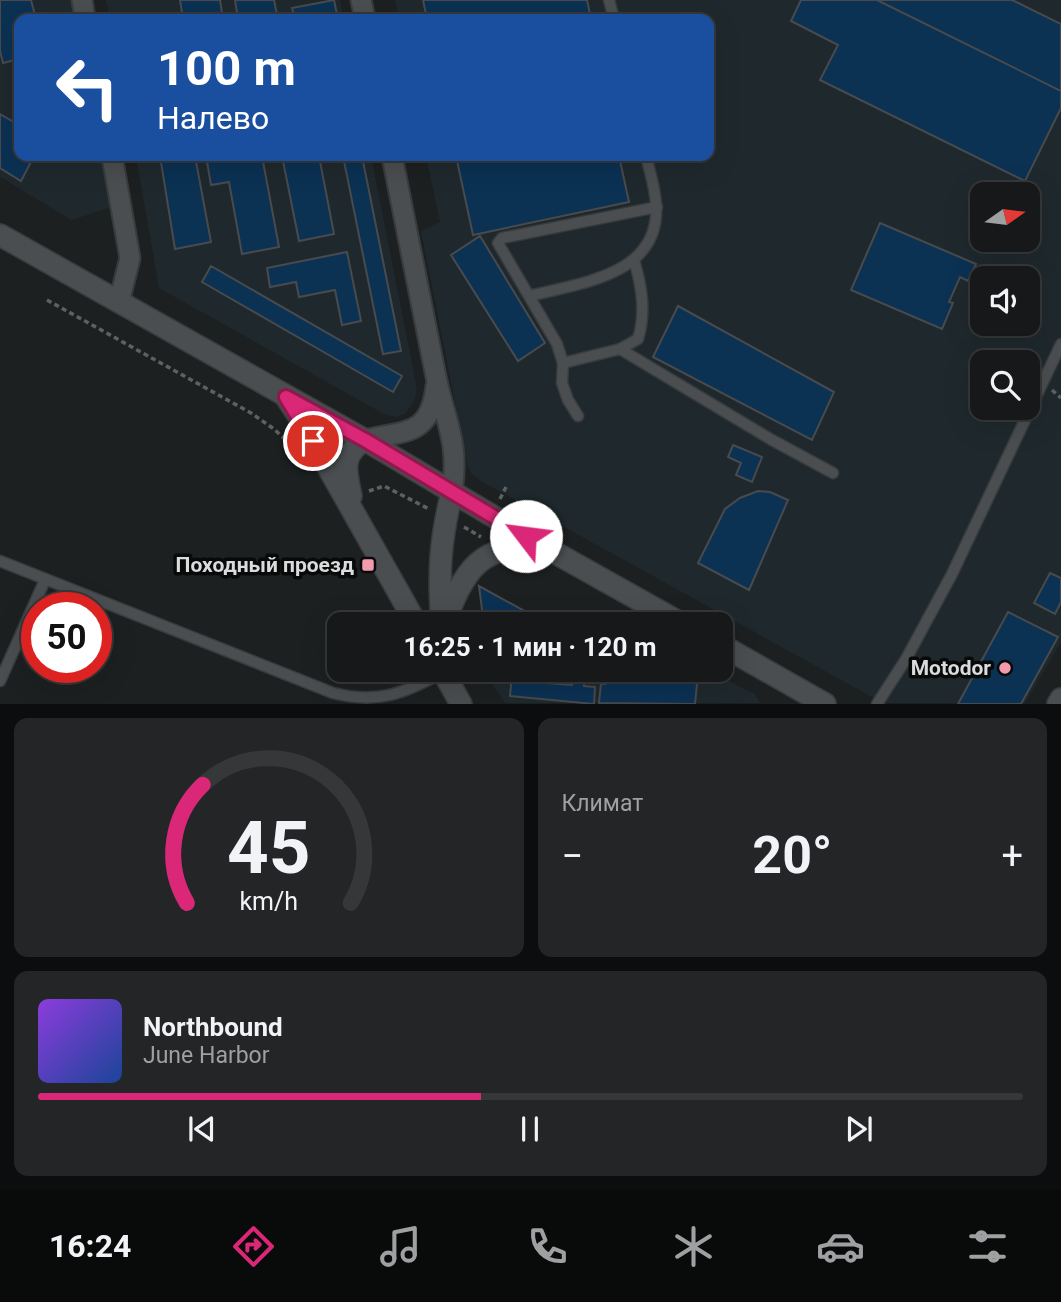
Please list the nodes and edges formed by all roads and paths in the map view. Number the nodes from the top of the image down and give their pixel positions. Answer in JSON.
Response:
{"nodes":[{"id":1,"x":113,"y":161,"type":"edge"},
{"id":2,"x":393,"y":161,"type":"edge"},
{"id":3,"x":647,"y":161,"type":"edge"},
{"id":4,"x":657,"y":207,"type":"junction"},
{"id":5,"x":0,"y":235,"type":"edge"},
{"id":6,"x":634,"y":260,"type":"junction"},
{"id":7,"x":529,"y":296,"type":"junction"},
{"id":8,"x":47,"y":300,"type":"dead end"},
{"id":9,"x":119,"y":302,"type":"junction"},
{"id":10,"x":1061,"y":344,"type":"edge"},
{"id":11,"x":620,"y":349,"type":"junction"},
{"id":12,"x":563,"y":363,"type":"junction"},
{"id":13,"x":437,"y":381,"type":"junction"},
{"id":14,"x":286,"y":397,"type":"junction"},
{"id":15,"x":578,"y":416,"type":"dead end"},
{"id":16,"x":365,"y":440,"type":"junction"},
{"id":17,"x":295,"y":453,"type":"dead end"},
{"id":18,"x":833,"y":473,"type":"dead end"},
{"id":19,"x":507,"y":485,"type":"dead end"},
{"id":20,"x":452,"y":492,"type":"junction"},
{"id":21,"x":498,"y":502,"type":"dead end"},
{"id":22,"x":356,"y":518,"type":"junction"},
{"id":23,"x":544,"y":546,"type":"junction"},
{"id":24,"x":0,"y":561,"type":"edge"},
{"id":25,"x":45,"y":580,"type":"junction"},
{"id":26,"x":410,"y":612,"type":"edge"},
{"id":27,"x":442,"y":612,"type":"edge"},
{"id":28,"x":448,"y":612,"type":"edge"},
{"id":29,"x":661,"y":612,"type":"edge"},
{"id":30,"x":733,"y":652,"type":"edge"},
{"id":31,"x":0,"y":681,"type":"edge"},
{"id":32,"x":426,"y":682,"type":"edge"},
{"id":33,"x":451,"y":682,"type":"edge"},
{"id":34,"x":1061,"y":699,"type":"edge"},
{"id":35,"x":462,"y":704,"type":"edge"},
{"id":36,"x":825,"y":704,"type":"edge"},
{"id":37,"x":877,"y":704,"type":"edge"},
{"id":38,"x":1058,"y":704,"type":"edge"}],
"edges":[{"from":1,"to":9,"type":"street"},
{"from":2,"to":13,"type":"street"},
{"from":3,"to":4,"type":"lane"},
{"from":4,"to":6,"type":"lane"},
{"from":4,"to":7,"type":"lane"},
{"from":5,"to":9,"type":"main road"},
{"from":6,"to":7,"type":"lane"},
{"from":6,"to":11,"type":"lane"},
{"from":7,"to":12,"type":"lane"},
{"from":8,"to":17,"type":"path"},
{"from":9,"to":14,"type":"main road"},
{"from":10,"to":37,"type":"lane"},
{"from":11,"to":12,"type":"lane"},
{"from":11,"to":18,"type":"lane"},
{"from":12,"to":15,"type":"lane"},
{"from":13,"to":16,"type":"street"},
{"from":13,"to":20,"type":"street"},
{"from":14,"to":16,"type":"main road"},
{"from":14,"to":22,"type":"main road"},
{"from":16,"to":20,"type":"main road"},
{"from":16,"to":22,"type":"main road"},
{"from":19,"to":21,"type":"path"},
{"from":20,"to":23,"type":"main road"},
{"from":20,"to":27,"type":"main road"},
{"from":22,"to":26,"type":"main road"},
{"from":23,"to":28,"type":"main road"},
{"from":23,"to":29,"type":"main road"},
{"from":24,"to":25,"type":"lane"},
{"from":25,"to":31,"type":"lane"},
{"from":25,"to":32,"type":"lane"},
{"from":30,"to":36,"type":"main road"},
{"from":33,"to":35,"type":"main road"},
{"from":34,"to":38,"type":"main road"}]}
